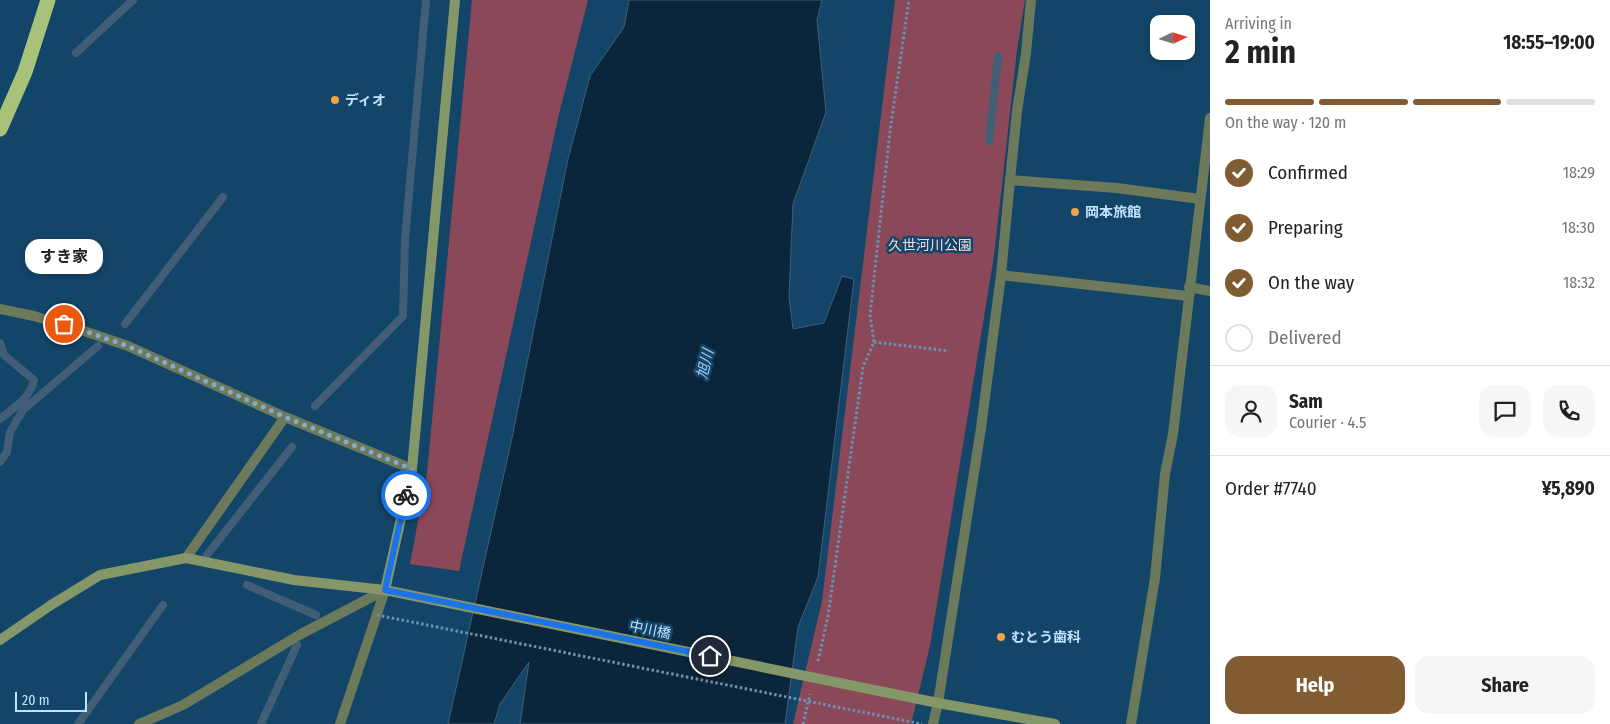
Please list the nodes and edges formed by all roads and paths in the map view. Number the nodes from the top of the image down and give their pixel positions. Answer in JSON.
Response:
{"nodes":[{"id":1,"x":48,"y":0,"type":"edge"},
{"id":2,"x":455,"y":0,"type":"edge"},
{"id":3,"x":909,"y":0,"type":"edge"},
{"id":4,"x":1030,"y":0,"type":"edge"},
{"id":5,"x":1210,"y":118,"type":"edge"},
{"id":6,"x":0,"y":129,"type":"edge"},
{"id":7,"x":1010,"y":180,"type":"junction"},
{"id":8,"x":1200,"y":199,"type":"junction"},
{"id":9,"x":1002,"y":275,"type":"junction"},
{"id":10,"x":1210,"y":291,"type":"edge"},
{"id":11,"x":1189,"y":292,"type":"junction"},
{"id":12,"x":0,"y":309,"type":"edge"},
{"id":13,"x":874,"y":342,"type":"junction"},
{"id":14,"x":949,"y":351,"type":"dead end"},
{"id":15,"x":285,"y":417,"type":"junction"},
{"id":16,"x":412,"y":469,"type":"junction"},
{"id":17,"x":186,"y":558,"type":"junction"},
{"id":18,"x":385,"y":590,"type":"junction"},
{"id":19,"x":377,"y":615,"type":"junction"},
{"id":20,"x":0,"y":640,"type":"edge"},
{"id":21,"x":816,"y":670,"type":"dead end"},
{"id":22,"x":812,"y":688,"type":"dead end"},
{"id":23,"x":938,"y":703,"type":"junction"},
{"id":24,"x":139,"y":724,"type":"edge"},
{"id":25,"x":340,"y":724,"type":"edge"},
{"id":26,"x":803,"y":724,"type":"edge"},
{"id":27,"x":922,"y":724,"type":"edge"},
{"id":28,"x":933,"y":724,"type":"edge"},
{"id":29,"x":1055,"y":724,"type":"edge"},
{"id":30,"x":1131,"y":724,"type":"edge"}],
"edges":[{"from":1,"to":6,"type":"highway"},
{"from":2,"to":16,"type":"street"},
{"from":3,"to":13,"type":"path"},
{"from":4,"to":7,"type":"street"},
{"from":5,"to":8,"type":"street"},
{"from":7,"to":8,"type":"street"},
{"from":7,"to":9,"type":"street"},
{"from":8,"to":11,"type":"street"},
{"from":9,"to":11,"type":"street"},
{"from":9,"to":23,"type":"street"},
{"from":10,"to":11,"type":"street"},
{"from":11,"to":30,"type":"street"},
{"from":12,"to":15,"type":"street"},
{"from":13,"to":14,"type":"path"},
{"from":13,"to":21,"type":"path"},
{"from":15,"to":16,"type":"street"},
{"from":15,"to":17,"type":"street"},
{"from":16,"to":18,"type":"street"},
{"from":17,"to":18,"type":"street","name":"中川橋"},
{"from":17,"to":20,"type":"street"},
{"from":18,"to":19,"type":"street"},
{"from":18,"to":23,"type":"street","name":"中川橋","bridge":true},
{"from":18,"to":24,"type":"street"},
{"from":19,"to":25,"type":"street"},
{"from":19,"to":27,"type":"path","bridge":true},
{"from":22,"to":26,"type":"path"},
{"from":23,"to":28,"type":"street"},
{"from":23,"to":29,"type":"street","name":"中川橋"}]}
